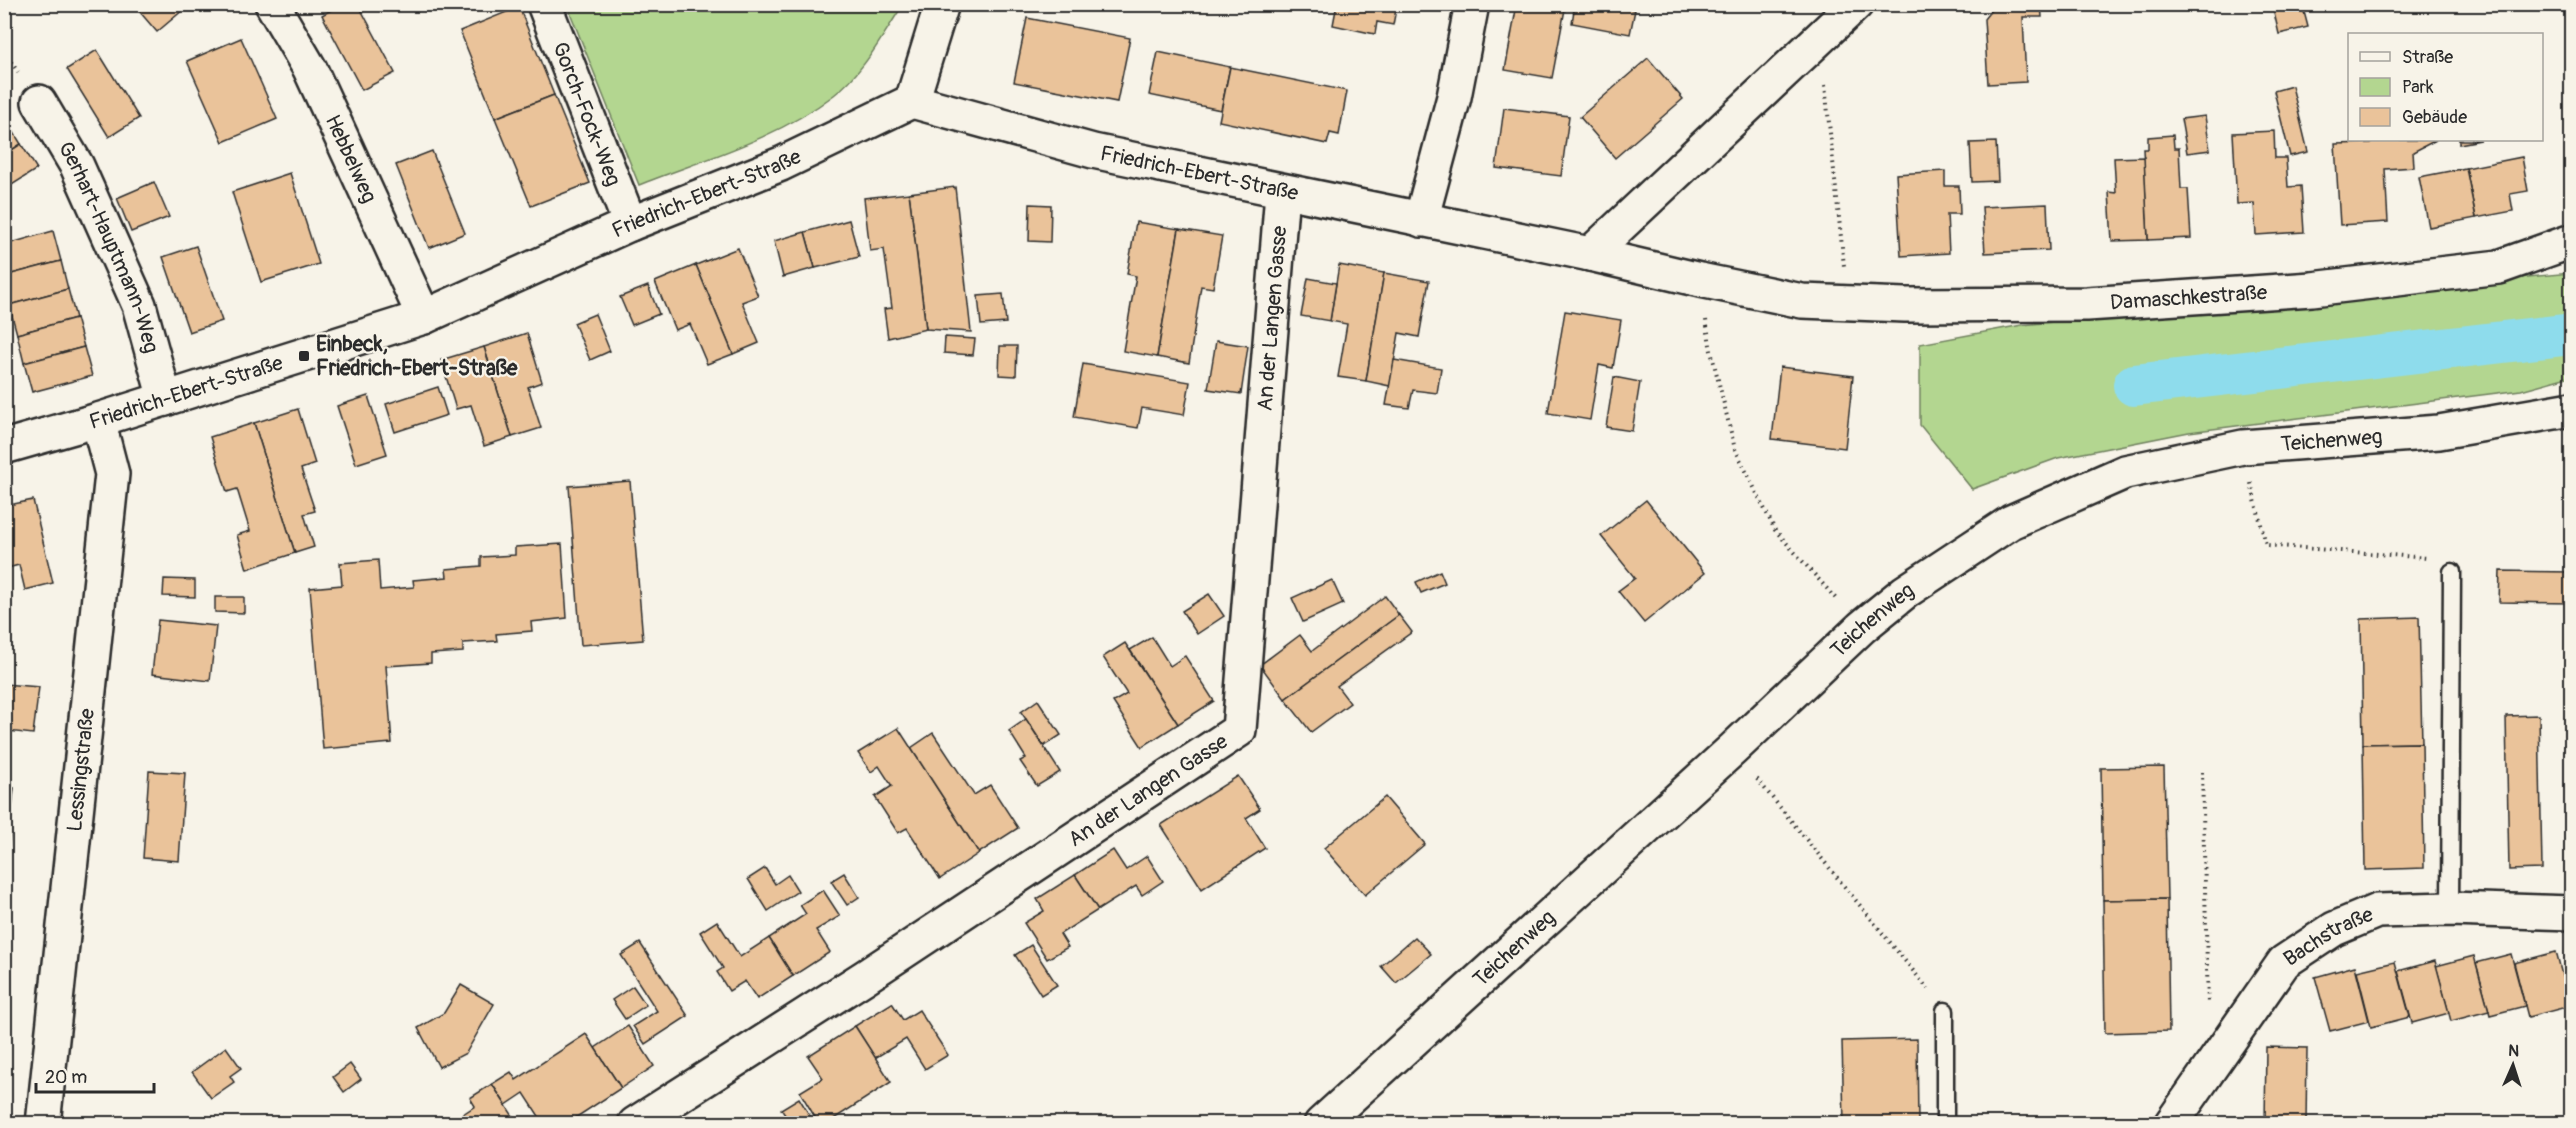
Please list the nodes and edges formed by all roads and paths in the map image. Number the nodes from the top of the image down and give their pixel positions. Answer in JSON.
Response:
{"nodes":[{"id":1,"x":272,"y":4,"type":"edge"},
{"id":2,"x":544,"y":4,"type":"edge"},
{"id":3,"x":942,"y":4,"type":"edge"},
{"id":4,"x":1472,"y":4,"type":"edge"},
{"id":5,"x":1856,"y":4,"type":"edge"},
{"id":6,"x":1820,"y":38,"type":"junction"},
{"id":7,"x":912,"y":101,"type":"junction"},
{"id":8,"x":39,"y":102,"type":"dead end"},
{"id":9,"x":1282,"y":192,"type":"junction"},
{"id":10,"x":1421,"y":220,"type":"junction"},
{"id":11,"x":630,"y":224,"type":"junction"},
{"id":12,"x":2571,"y":241,"type":"edge"},
{"id":13,"x":1590,"y":254,"type":"junction"},
{"id":14,"x":1848,"y":302,"type":"junction"},
{"id":15,"x":424,"y":317,"type":"junction"},
{"id":16,"x":1711,"y":351,"type":"dead end"},
{"id":17,"x":165,"y":399,"type":"junction"},
{"id":18,"x":2571,"y":409,"type":"edge"},
{"id":19,"x":98,"y":420,"type":"junction"},
{"id":20,"x":4,"y":447,"type":"edge"},
{"id":21,"x":2243,"y":447,"type":"junction"},
{"id":22,"x":2452,"y":572,"type":"joint"},
{"id":23,"x":1862,"y":627,"type":"junction"},
{"id":24,"x":1733,"y":749,"type":"junction"},
{"id":25,"x":2202,"y":772,"type":"dead end"},
{"id":26,"x":2450,"y":909,"type":"junction"},
{"id":27,"x":2571,"y":913,"type":"edge"},
{"id":28,"x":1945,"y":1011,"type":"joint"},
{"id":29,"x":2230,"y":1039,"type":"junction"},
{"id":30,"x":43,"y":1124,"type":"edge"},
{"id":31,"x":634,"y":1124,"type":"edge"},
{"id":32,"x":1321,"y":1124,"type":"edge"},
{"id":33,"x":1946,"y":1124,"type":"edge"},
{"id":34,"x":2171,"y":1124,"type":"edge"}],
"edges":[{"from":1,"to":15,"type":"street","name":"Hebbelweg"},
{"from":2,"to":11,"type":"street","name":"Gorch-Fock-Weg"},
{"from":3,"to":7,"type":"street"},
{"from":4,"to":10,"type":"street"},
{"from":5,"to":6,"type":"street"},
{"from":6,"to":13,"type":"street"},
{"from":6,"to":14,"type":"path"},
{"from":7,"to":9,"type":"street","name":"Friedrich-Ebert-Straße"},
{"from":7,"to":11,"type":"street","name":"Friedrich-Ebert-Straße"},
{"from":8,"to":17,"type":"street","name":"Gerhart-Hauptmann-Weg"},
{"from":9,"to":10,"type":"street","name":"Friedrich-Ebert-Straße"},
{"from":9,"to":31,"type":"street","name":"An der Langen Gasse"},
{"from":10,"to":13,"type":"street","name":"Friedrich-Ebert-Straße"},
{"from":11,"to":15,"type":"street","name":"Friedrich-Ebert-Straße"},
{"from":12,"to":14,"type":"street","name":"Damaschkestraße"},
{"from":13,"to":14,"type":"street","name":"Damaschkestraße"},
{"from":15,"to":17,"type":"street","name":"Friedrich-Ebert-Straße"},
{"from":16,"to":23,"type":"path"},
{"from":17,"to":19,"type":"street","name":"Friedrich-Ebert-Straße"},
{"from":18,"to":21,"type":"street","name":"Teichenweg"},
{"from":19,"to":20,"type":"street","name":"Friedrich-Ebert-Straße"},
{"from":19,"to":30,"type":"street","name":"Lessingstraße"},
{"from":21,"to":22,"type":"path"},
{"from":21,"to":23,"type":"street","name":"Teichenweg"},
{"from":22,"to":26,"type":"lane"},
{"from":23,"to":24,"type":"street","name":"Teichenweg"},
{"from":24,"to":28,"type":"path"},
{"from":24,"to":32,"type":"street","name":"Teichenweg"},
{"from":25,"to":29,"type":"path"},
{"from":26,"to":27,"type":"street","name":"Bachstraße"},
{"from":26,"to":29,"type":"street","name":"Bachstraße"},
{"from":28,"to":33,"type":"lane"},
{"from":29,"to":34,"type":"street","name":"Bachstraße"}]}
